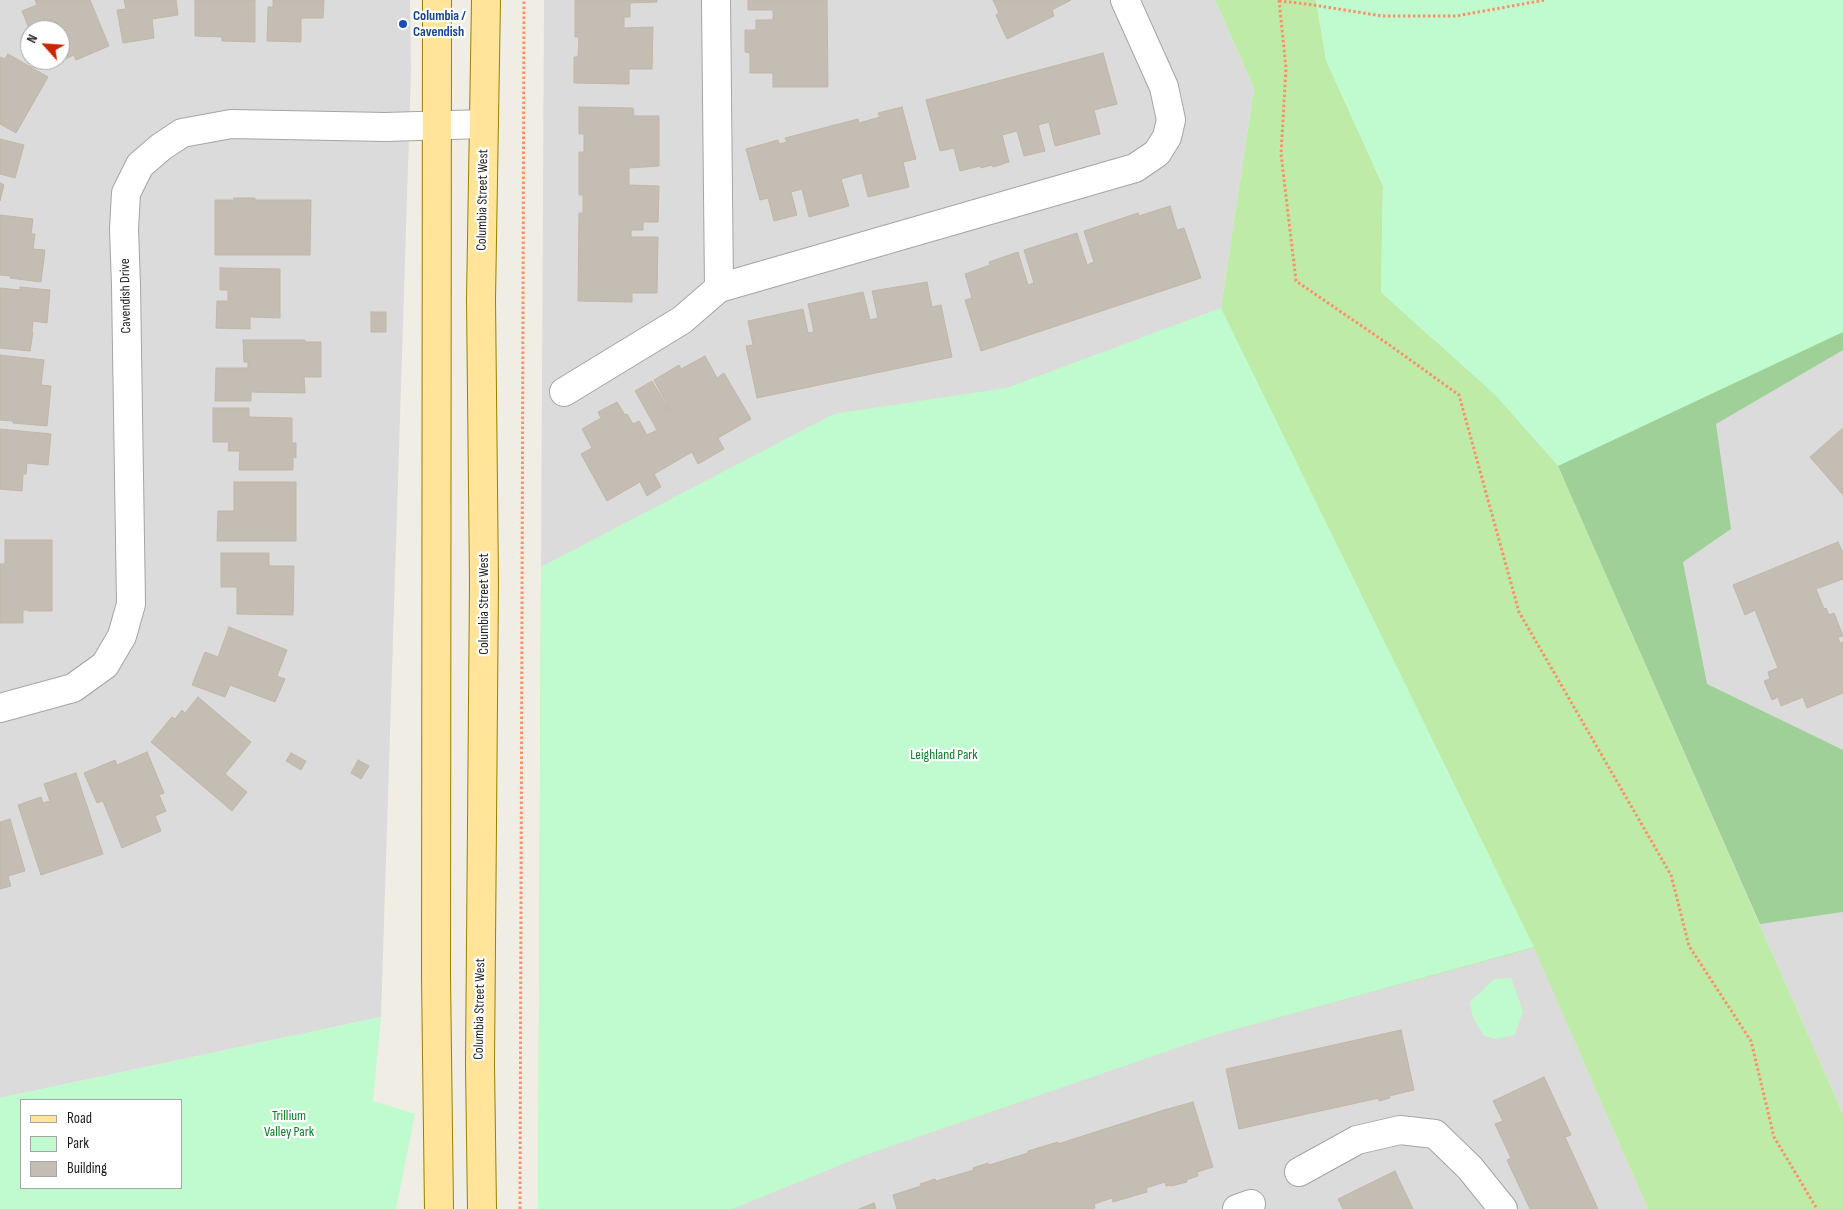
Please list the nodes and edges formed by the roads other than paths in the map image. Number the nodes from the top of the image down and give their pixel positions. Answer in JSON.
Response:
{"nodes":[{"id":1,"x":437,"y":0,"type":"edge"},
{"id":2,"x":486,"y":0,"type":"edge"},
{"id":3,"x":716,"y":0,"type":"edge"},
{"id":4,"x":1124,"y":0,"type":"edge"},
{"id":5,"x":484,"y":124,"type":"junction"},
{"id":6,"x":437,"y":126,"type":"junction"},
{"id":7,"x":719,"y":288,"type":"junction"},
{"id":8,"x":564,"y":392,"type":"dead end"},
{"id":9,"x":0,"y":708,"type":"edge"},
{"id":10,"x":1298,"y":1172,"type":"dead end"},
{"id":11,"x":439,"y":1209,"type":"edge"},
{"id":12,"x":482,"y":1209,"type":"edge"},
{"id":13,"x":1503,"y":1209,"type":"edge"}],
"edges":[{"from":1,"to":6,"type":"main road"},
{"from":2,"to":5,"type":"main road","name":"Columbia Street West"},
{"from":3,"to":7,"type":"street"},
{"from":4,"to":7,"type":"street"},
{"from":5,"to":6,"type":"street","name":"Cavendish Drive"},
{"from":5,"to":12,"type":"main road","name":"Columbia Street West"},
{"from":6,"to":9,"type":"street","name":"Cavendish Drive"},
{"from":6,"to":11,"type":"main road"},
{"from":7,"to":8,"type":"street"},
{"from":10,"to":13,"type":"street"}]}
